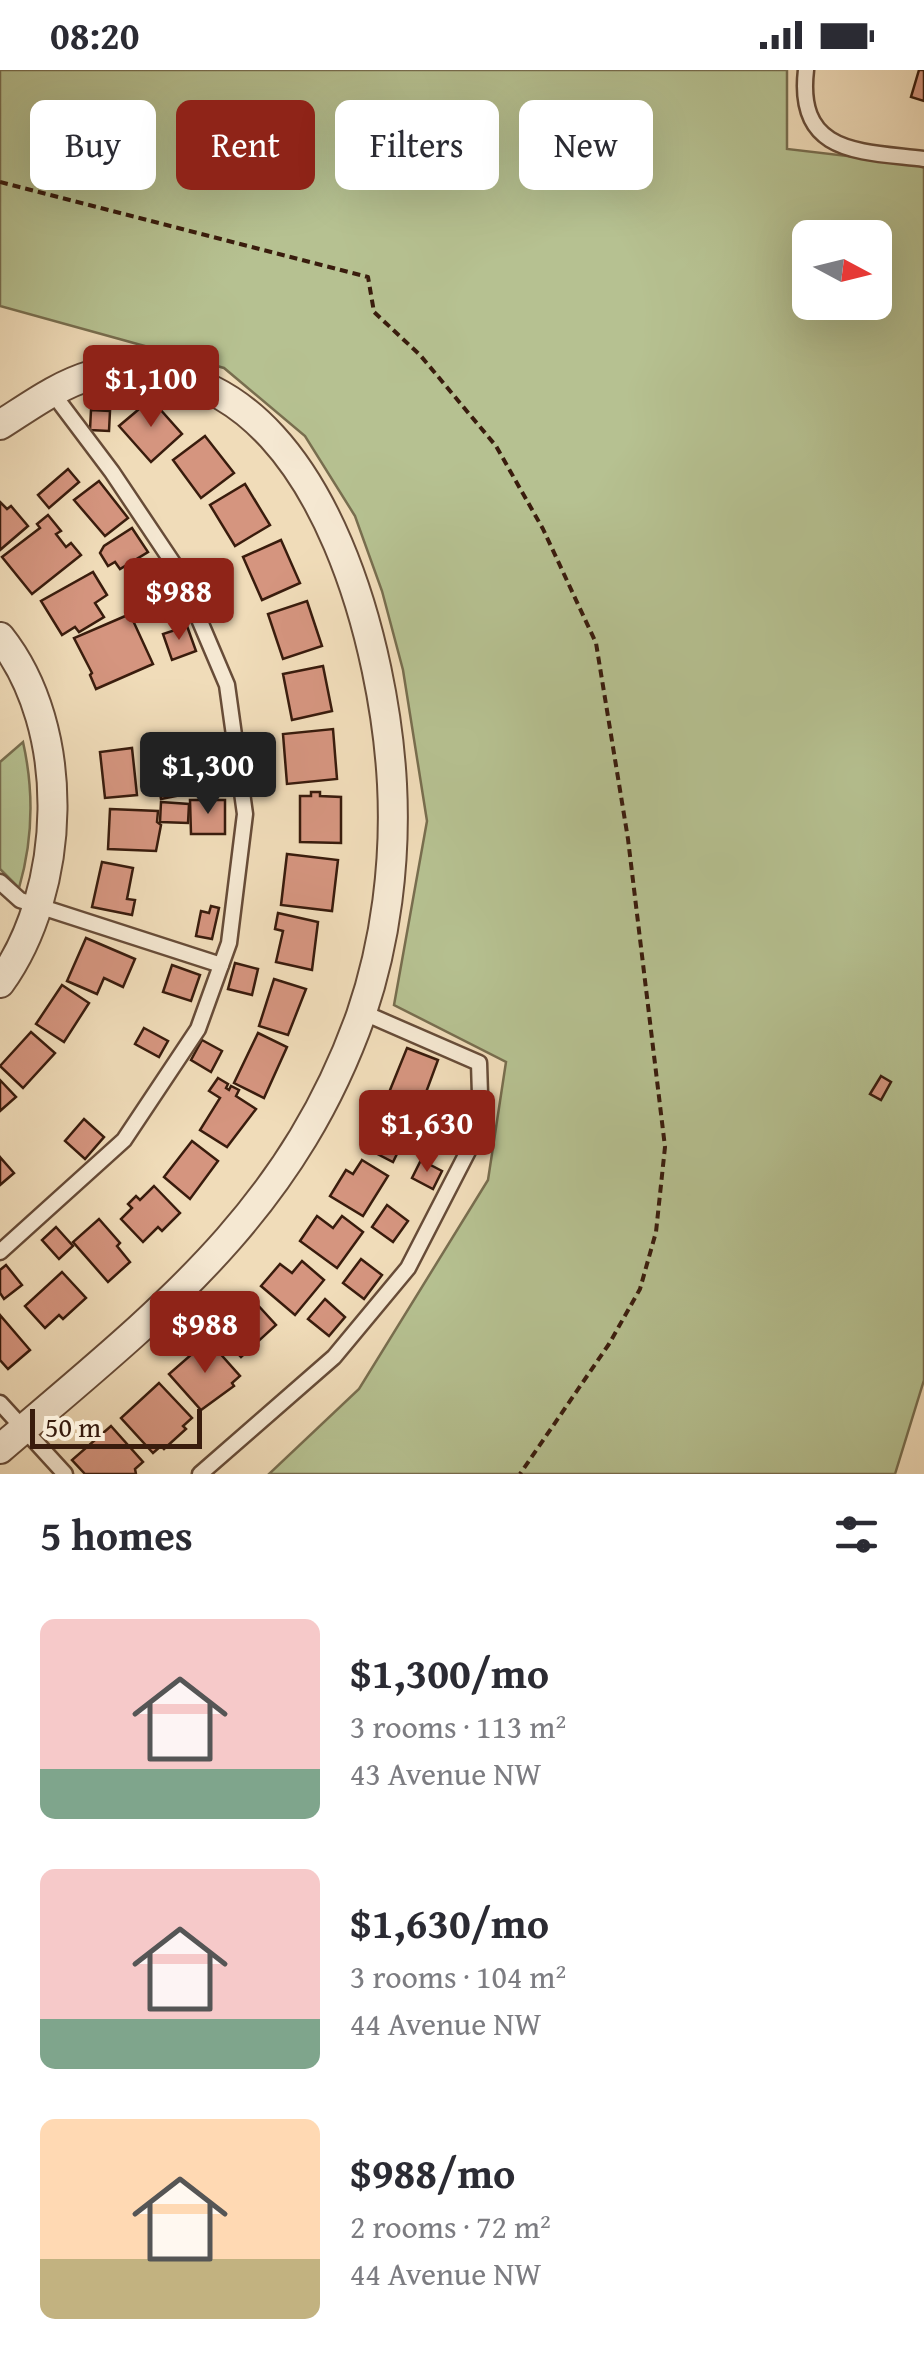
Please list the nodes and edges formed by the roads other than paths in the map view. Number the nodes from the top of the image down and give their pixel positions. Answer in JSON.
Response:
{"nodes":[{"id":1,"x":806,"y":70,"type":"edge"},
{"id":2,"x":924,"y":159,"type":"edge"},
{"id":3,"x":51,"y":392,"type":"junction"},
{"id":4,"x":0,"y":425,"type":"edge"},
{"id":5,"x":0,"y":636,"type":"edge"},
{"id":6,"x":0,"y":882,"type":"edge"},
{"id":7,"x":38,"y":906,"type":"junction"},
{"id":8,"x":221,"y":965,"type":"junction"},
{"id":9,"x":0,"y":984,"type":"edge"},
{"id":10,"x":362,"y":1012,"type":"junction"},
{"id":11,"x":0,"y":1252,"type":"edge"},
{"id":12,"x":0,"y":1403,"type":"edge"},
{"id":13,"x":24,"y":1429,"type":"junction"},
{"id":14,"x":0,"y":1449,"type":"edge"},
{"id":15,"x":64,"y":1474,"type":"edge"},
{"id":16,"x":200,"y":1474,"type":"edge"}],
"edges":[{"from":1,"to":2,"type":"lane"},
{"from":3,"to":4,"type":"street"},
{"from":3,"to":8,"type":"lane"},
{"from":3,"to":10,"type":"street"},
{"from":5,"to":7,"type":"street"},
{"from":6,"to":7,"type":"lane"},
{"from":7,"to":8,"type":"lane"},
{"from":7,"to":9,"type":"street"},
{"from":8,"to":11,"type":"lane"},
{"from":10,"to":13,"type":"street"},
{"from":10,"to":16,"type":"lane"},
{"from":12,"to":13,"type":"lane"},
{"from":13,"to":14,"type":"street"},
{"from":13,"to":15,"type":"lane"}]}
